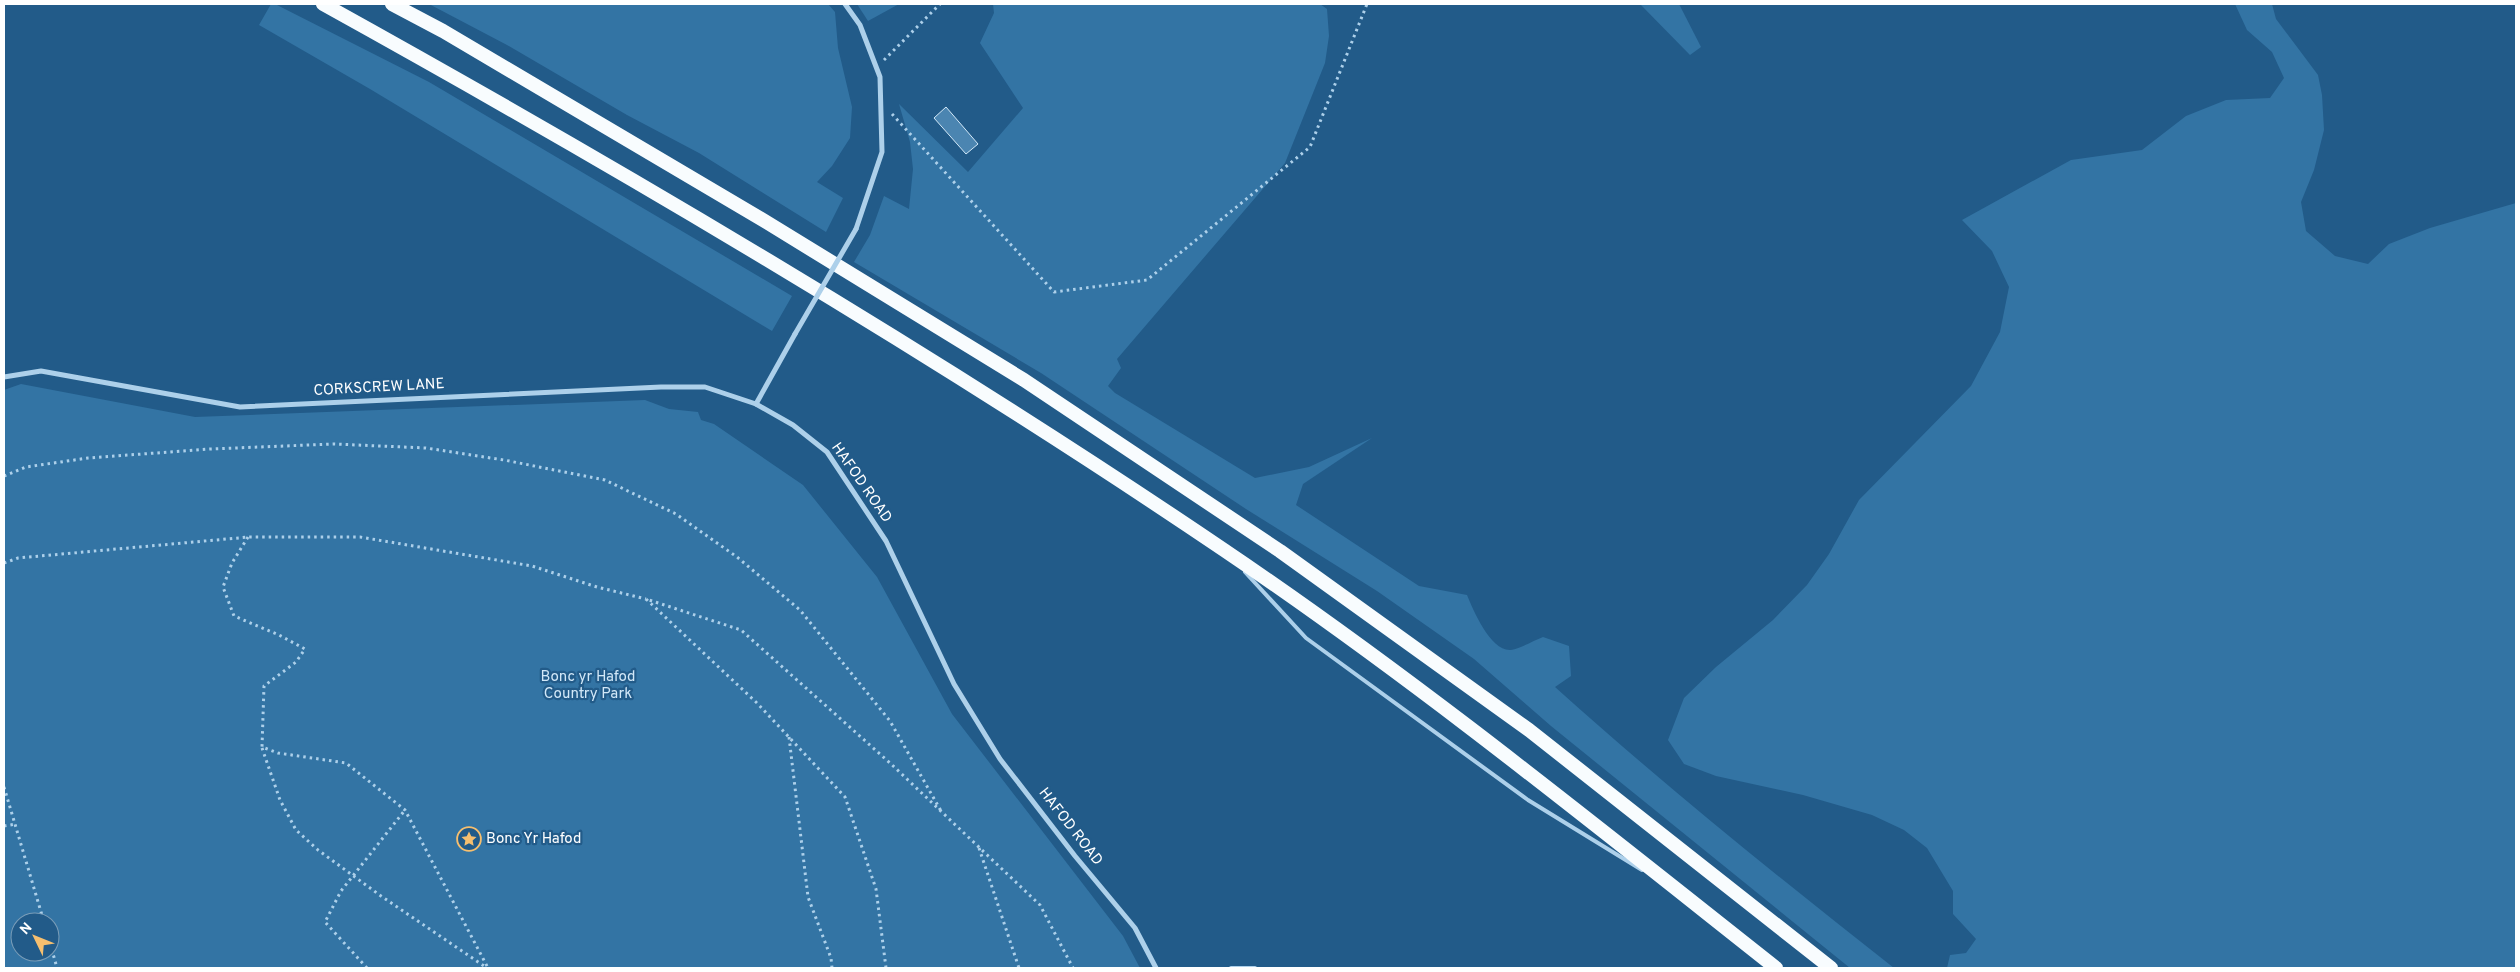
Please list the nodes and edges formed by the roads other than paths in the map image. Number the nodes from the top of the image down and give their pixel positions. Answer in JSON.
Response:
{"nodes":[{"id":1,"x":323,"y":4,"type":"edge"},
{"id":2,"x":392,"y":4,"type":"edge"},
{"id":3,"x":845,"y":4,"type":"edge"},
{"id":4,"x":4,"y":377,"type":"edge"},
{"id":5,"x":756,"y":404,"type":"junction"},
{"id":6,"x":1225,"y":550,"type":"junction"},
{"id":7,"x":1686,"y":897,"type":"junction"},
{"id":8,"x":1156,"y":968,"type":"edge"},
{"id":9,"x":1231,"y":968,"type":"edge"},
{"id":10,"x":1255,"y":968,"type":"edge"},
{"id":11,"x":1776,"y":968,"type":"edge"},
{"id":12,"x":1831,"y":968,"type":"edge"}],
"edges":[{"from":1,"to":6,"type":"highway"},
{"from":2,"to":12,"type":"highway"},
{"from":3,"to":5,"type":"street","bridge":true},
{"from":4,"to":5,"type":"street","name":"CORKSCREW LANE"},
{"from":5,"to":8,"type":"street","name":"HAFOD ROAD"},
{"from":6,"to":7,"type":"highway"},
{"from":6,"to":7,"type":"lane"},
{"from":7,"to":11,"type":"highway"},
{"from":9,"to":10,"type":"lane"}]}
